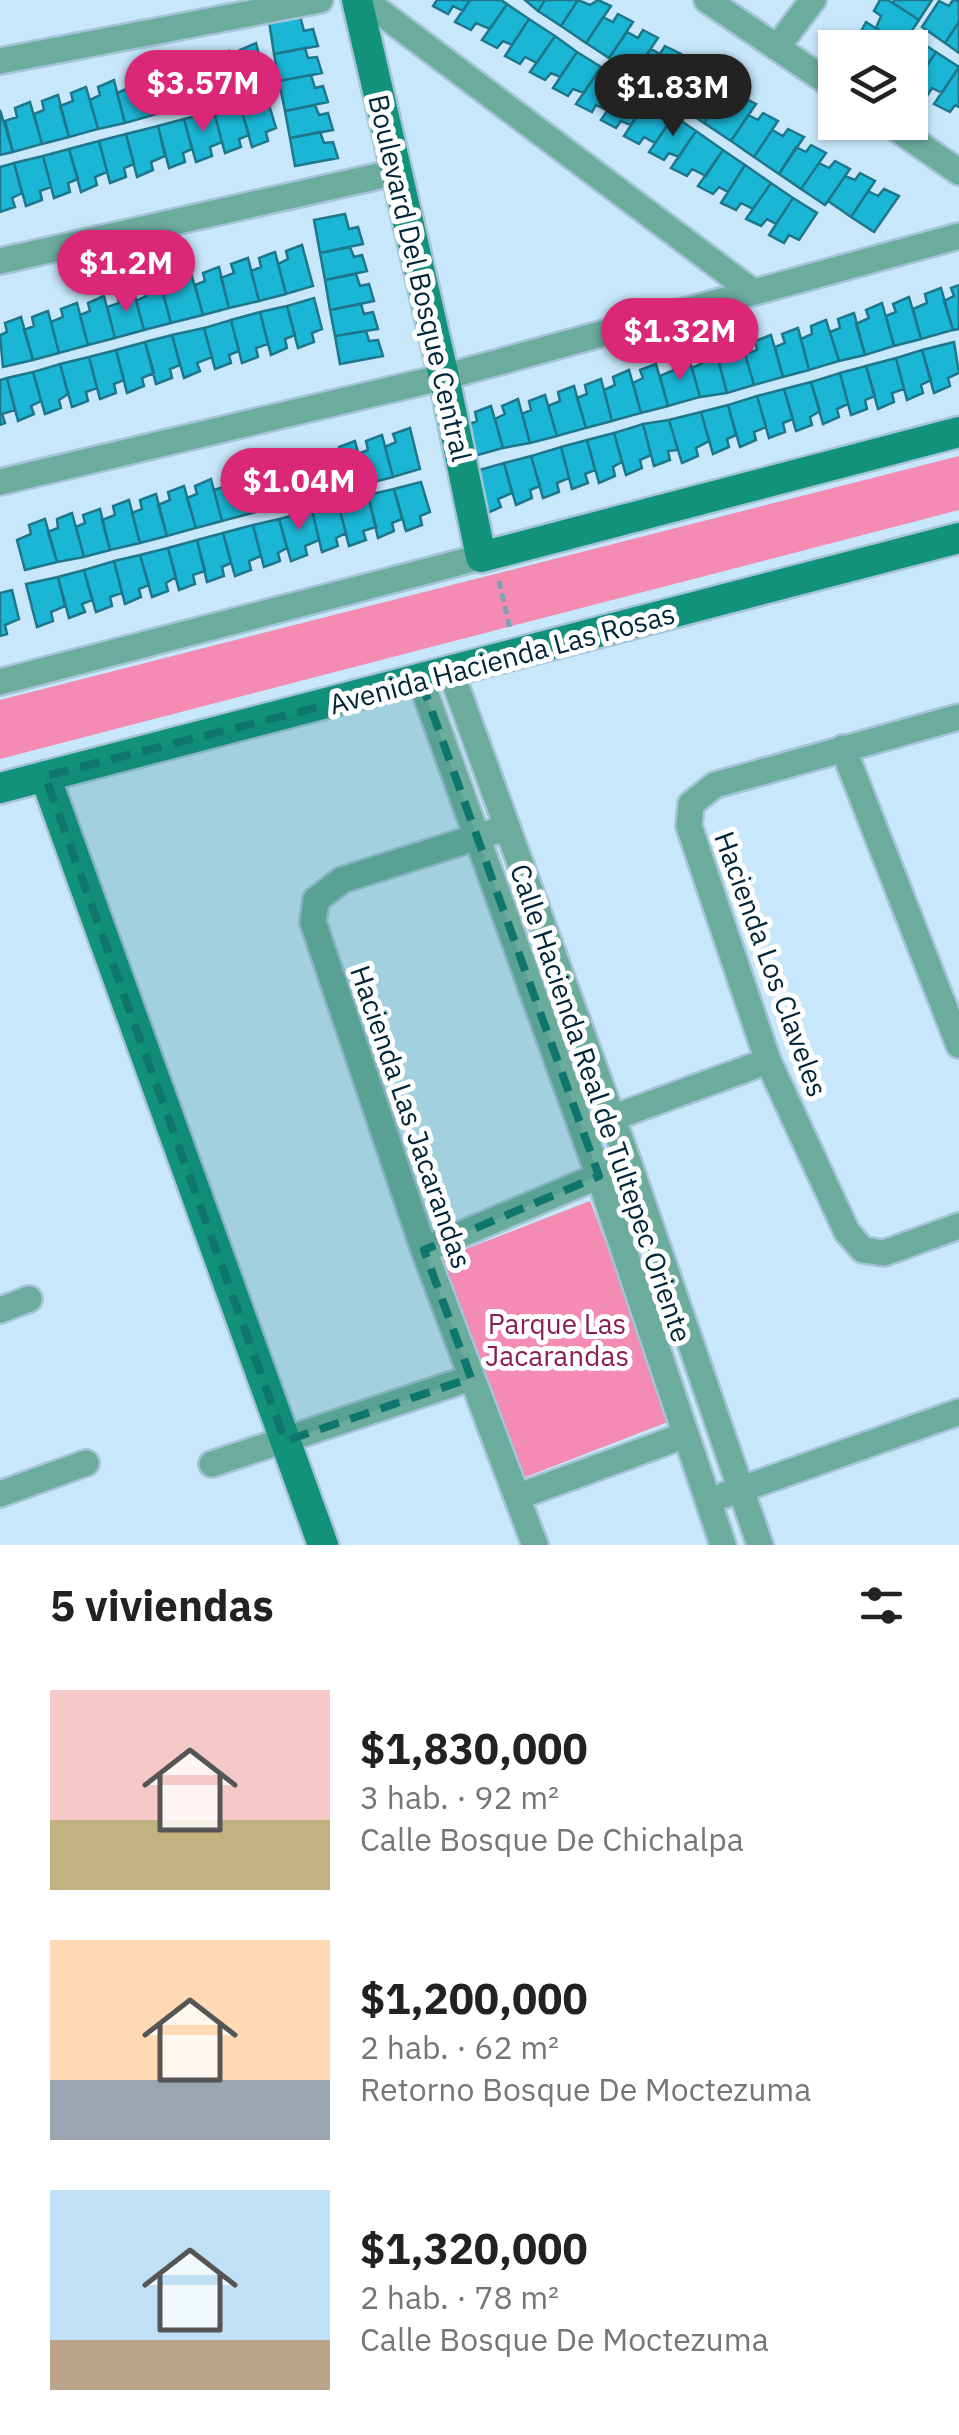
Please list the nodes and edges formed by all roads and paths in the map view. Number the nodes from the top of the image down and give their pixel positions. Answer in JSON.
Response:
{"nodes":[{"id":1,"x":320,"y":0,"type":"edge"},
{"id":2,"x":361,"y":0,"type":"edge"},
{"id":3,"x":707,"y":0,"type":"edge"},
{"id":4,"x":812,"y":0,"type":"edge"},
{"id":5,"x":777,"y":48,"type":"junction"},
{"id":6,"x":0,"y":60,"type":"edge"},
{"id":7,"x":818,"y":76,"type":"edge"},
{"id":8,"x":913,"y":140,"type":"edge"},
{"id":9,"x":397,"y":172,"type":"junction"},
{"id":10,"x":959,"y":172,"type":"edge"},
{"id":11,"x":959,"y":236,"type":"edge"},
{"id":12,"x":0,"y":261,"type":"edge"},
{"id":13,"x":754,"y":292,"type":"junction"},
{"id":14,"x":444,"y":377,"type":"junction"},
{"id":15,"x":959,"y":432,"type":"edge"},
{"id":16,"x":0,"y":482,"type":"edge"},
{"id":17,"x":959,"y":538,"type":"edge"},
{"id":18,"x":487,"y":555,"type":"junction"},
{"id":19,"x":516,"y":656,"type":"junction"},
{"id":20,"x":451,"y":672,"type":"junction"},
{"id":21,"x":420,"y":680,"type":"junction"},
{"id":22,"x":0,"y":682,"type":"edge"},
{"id":23,"x":959,"y":717,"type":"edge"},
{"id":24,"x":842,"y":748,"type":"junction"},
{"id":25,"x":45,"y":776,"type":"junction"},
{"id":26,"x":0,"y":788,"type":"edge"},
{"id":27,"x":507,"y":828,"type":"junction"},
{"id":28,"x":477,"y":838,"type":"junction"},
{"id":29,"x":959,"y":1045,"type":"edge"},
{"id":30,"x":768,"y":1060,"type":"junction"},
{"id":31,"x":612,"y":1118,"type":"junction"},
{"id":32,"x":629,"y":1164,"type":"junction"},
{"id":33,"x":598,"y":1176,"type":"junction"},
{"id":34,"x":959,"y":1226,"type":"edge"},
{"id":35,"x":424,"y":1250,"type":"junction"},
{"id":36,"x":29,"y":1299,"type":"dead end"},
{"id":37,"x":0,"y":1310,"type":"edge"},
{"id":38,"x":471,"y":1378,"type":"junction"},
{"id":39,"x":959,"y":1412,"type":"edge"},
{"id":40,"x":684,"y":1436,"type":"junction"},
{"id":41,"x":284,"y":1441,"type":"junction"},
{"id":42,"x":86,"y":1463,"type":"dead end"},
{"id":43,"x":212,"y":1464,"type":"dead end"},
{"id":44,"x":738,"y":1490,"type":"junction"},
{"id":45,"x":0,"y":1494,"type":"edge"},
{"id":46,"x":517,"y":1498,"type":"junction"},
{"id":47,"x":706,"y":1501,"type":"junction"},
{"id":48,"x":322,"y":1545,"type":"edge"},
{"id":49,"x":535,"y":1545,"type":"edge"},
{"id":50,"x":722,"y":1545,"type":"edge"},
{"id":51,"x":760,"y":1545,"type":"edge"}],
"edges":[{"from":1,"to":6,"type":"street"},
{"from":2,"to":9,"type":"street","name":"Boulevard Del Bosque Central"},
{"from":2,"to":13,"type":"street"},
{"from":3,"to":5,"type":"street"},
{"from":4,"to":5,"type":"street"},
{"from":5,"to":7,"type":"street"},
{"from":8,"to":10,"type":"street"},
{"from":9,"to":12,"type":"street"},
{"from":9,"to":14,"type":"street","name":"Boulevard Del Bosque Central"},
{"from":11,"to":13,"type":"street"},
{"from":13,"to":14,"type":"street"},
{"from":14,"to":16,"type":"street"},
{"from":14,"to":18,"type":"street","name":"Boulevard Del Bosque Central"},
{"from":15,"to":18,"type":"street"},
{"from":17,"to":19,"type":"street","name":"Avenida Hacienda Las Rosas"},
{"from":18,"to":19,"type":"path"},
{"from":18,"to":22,"type":"street"},
{"from":19,"to":20,"type":"street","name":"Avenida Hacienda Las Rosas"},
{"from":20,"to":21,"type":"street","name":"Avenida Hacienda Las Rosas"},
{"from":20,"to":27,"type":"street"},
{"from":21,"to":25,"type":"street","name":"Avenida Hacienda Las Rosas"},
{"from":21,"to":28,"type":"street","name":"Calle Hacienda Real de Tultepec Oriente"},
{"from":23,"to":24,"type":"street","name":"Hacienda Los Claveles"},
{"from":24,"to":29,"type":"street"},
{"from":24,"to":30,"type":"street","name":"Hacienda Los Claveles"},
{"from":25,"to":26,"type":"street","name":"Avenida Hacienda Las Rosas"},
{"from":25,"to":41,"type":"street"},
{"from":27,"to":28,"type":"street","name":"Hacienda Las Jacarandas"},
{"from":27,"to":31,"type":"street"},
{"from":28,"to":33,"type":"street","name":"Calle Hacienda Real de Tultepec Oriente"},
{"from":28,"to":35,"type":"street","name":"Hacienda Las Jacarandas"},
{"from":30,"to":31,"type":"street"},
{"from":30,"to":34,"type":"street","name":"Hacienda Los Claveles"},
{"from":31,"to":32,"type":"street"},
{"from":32,"to":33,"type":"street","name":"Hacienda Las Jacarandas"},
{"from":32,"to":44,"type":"street"},
{"from":33,"to":35,"type":"street","name":"Hacienda Las Jacarandas"},
{"from":33,"to":40,"type":"street","name":"Calle Hacienda Real de Tultepec Oriente"},
{"from":35,"to":38,"type":"street","name":"Hacienda Las Jacarandas"},
{"from":36,"to":37,"type":"street"},
{"from":38,"to":41,"type":"street"},
{"from":38,"to":46,"type":"street","name":"Hacienda Las Jacarandas"},
{"from":39,"to":44,"type":"street"},
{"from":40,"to":46,"type":"street"},
{"from":40,"to":47,"type":"street","name":"Calle Hacienda Real de Tultepec Oriente"},
{"from":41,"to":43,"type":"street"},
{"from":41,"to":48,"type":"street"},
{"from":42,"to":45,"type":"street"},
{"from":44,"to":47,"type":"street"},
{"from":44,"to":51,"type":"street"},
{"from":46,"to":49,"type":"street","name":"Hacienda Las Jacarandas"},
{"from":47,"to":50,"type":"street","name":"Calle Hacienda Real de Tultepec Oriente"}]}
